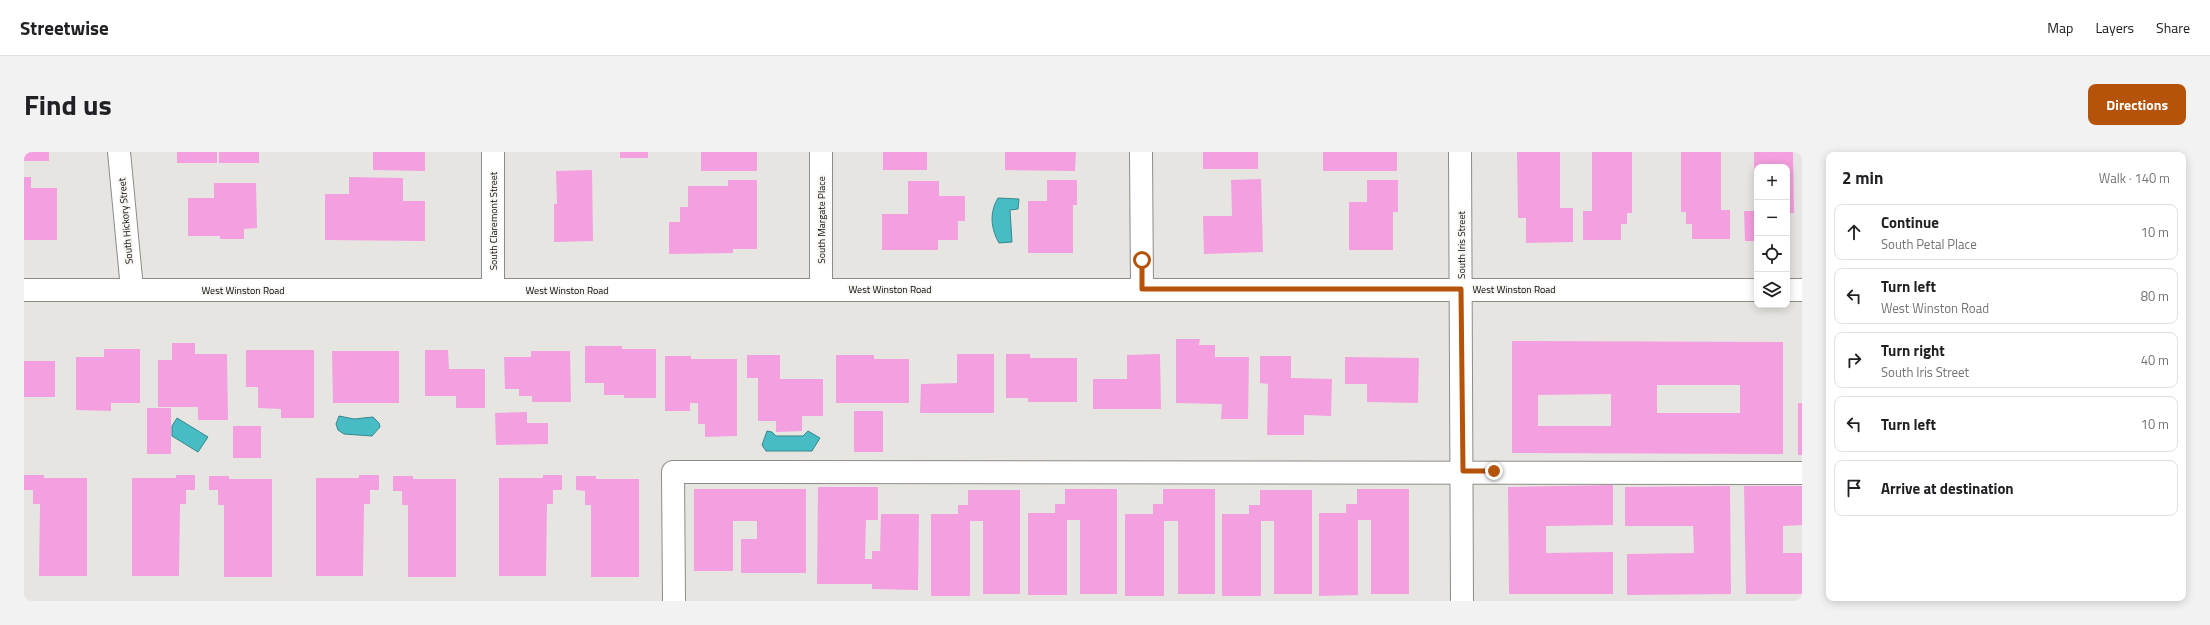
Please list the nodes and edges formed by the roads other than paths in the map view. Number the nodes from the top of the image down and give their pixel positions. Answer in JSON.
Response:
{"nodes":[{"id":1,"x":119,"y":152,"type":"edge"},
{"id":2,"x":492,"y":152,"type":"edge"},
{"id":3,"x":821,"y":152,"type":"edge"},
{"id":4,"x":1141,"y":152,"type":"edge"},
{"id":5,"x":1460,"y":152,"type":"edge"},
{"id":6,"x":132,"y":289,"type":"junction"},
{"id":7,"x":821,"y":289,"type":"junction"},
{"id":8,"x":1142,"y":289,"type":"junction"},
{"id":9,"x":1461,"y":289,"type":"junction"},
{"id":10,"x":24,"y":290,"type":"edge"},
{"id":11,"x":493,"y":290,"type":"junction"},
{"id":12,"x":1754,"y":290,"type":"edge"},
{"id":13,"x":1790,"y":290,"type":"edge"},
{"id":14,"x":1802,"y":290,"type":"edge"},
{"id":15,"x":1463,"y":471,"type":"junction"},
{"id":16,"x":1802,"y":473,"type":"edge"},
{"id":17,"x":674,"y":601,"type":"edge"},
{"id":18,"x":1462,"y":601,"type":"edge"}],
"edges":[{"from":1,"to":6,"type":"street","name":"South Hickory Street"},
{"from":2,"to":11,"type":"street","name":"South Claremont Street"},
{"from":3,"to":7,"type":"street","name":"South Margate Place"},
{"from":4,"to":8,"type":"street"},
{"from":5,"to":9,"type":"street","name":"South Iris Street"},
{"from":6,"to":10,"type":"street","name":"West Winston Road"},
{"from":6,"to":11,"type":"street","name":"West Winston Road"},
{"from":7,"to":8,"type":"street","name":"West Winston Road"},
{"from":7,"to":11,"type":"street","name":"West Winston Road"},
{"from":8,"to":9,"type":"street","name":"West Winston Road"},
{"from":9,"to":12,"type":"street","name":"West Winston Road"},
{"from":9,"to":15,"type":"street","name":"South Iris Street"},
{"from":13,"to":14,"type":"street"},
{"from":15,"to":16,"type":"street"},
{"from":15,"to":17,"type":"street"},
{"from":15,"to":18,"type":"street","name":"South Iris Street"}]}
